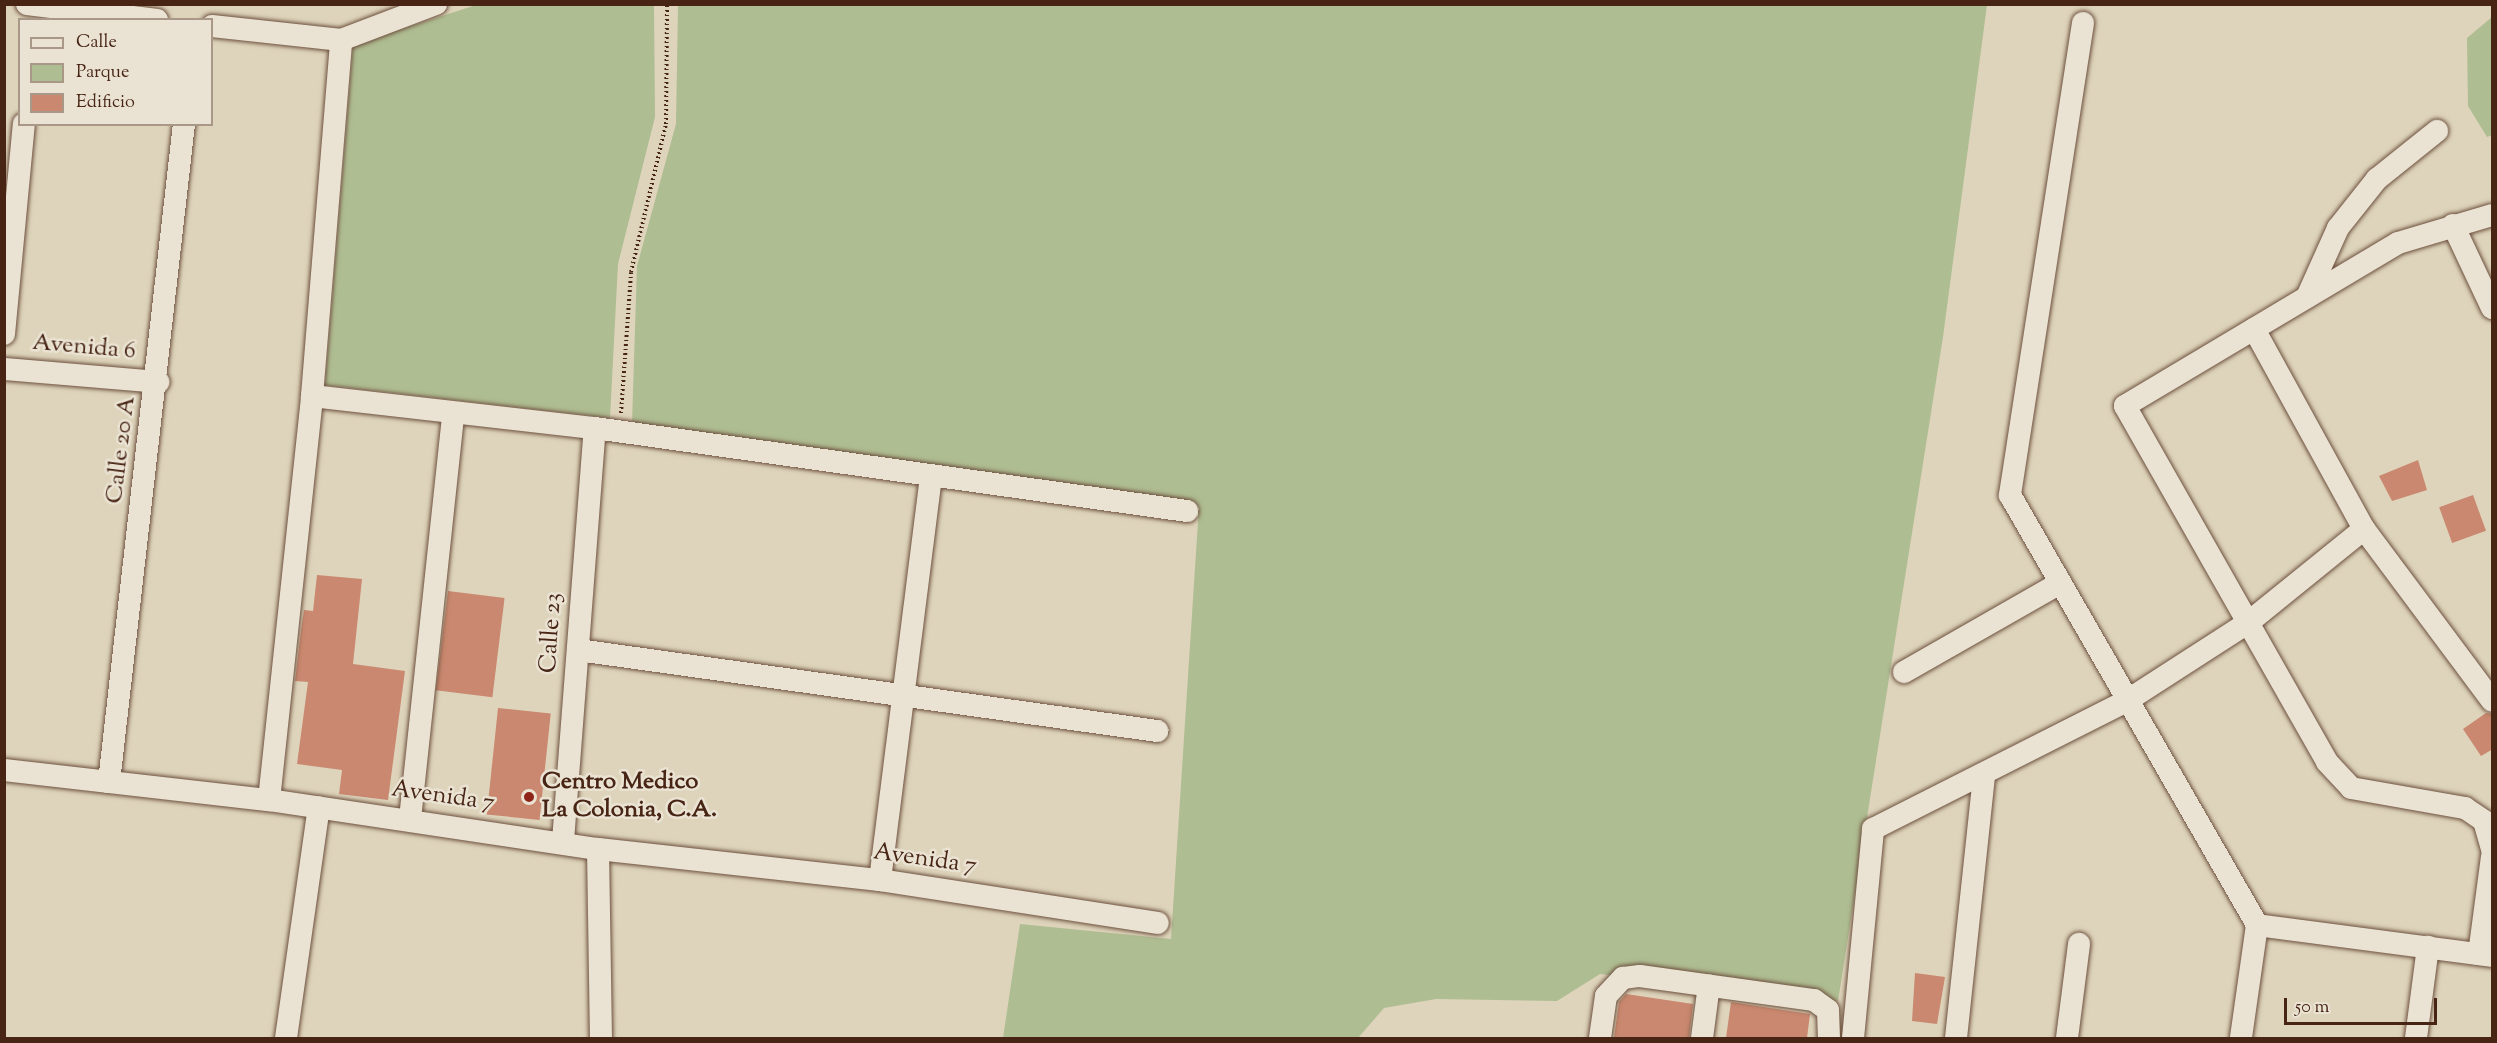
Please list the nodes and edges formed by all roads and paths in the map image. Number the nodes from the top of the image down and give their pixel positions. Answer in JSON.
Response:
{"nodes":[{"id":1,"x":436,"y":4,"type":"edge"},
{"id":2,"x":668,"y":4,"type":"edge"},
{"id":3,"x":32,"y":10,"type":"edge"},
{"id":4,"x":132,"y":18,"type":"edge"},
{"id":5,"x":2083,"y":23,"type":"dead end"},
{"id":6,"x":213,"y":26,"type":"edge"},
{"id":7,"x":341,"y":40,"type":"junction"},
{"id":8,"x":24,"y":126,"type":"edge"},
{"id":9,"x":184,"y":126,"type":"edge"},
{"id":10,"x":2437,"y":131,"type":"dead end"},
{"id":11,"x":2493,"y":215,"type":"edge"},
{"id":12,"x":2453,"y":225,"type":"junction"},
{"id":13,"x":2307,"y":297,"type":"junction"},
{"id":14,"x":2493,"y":308,"type":"edge"},
{"id":15,"x":2254,"y":329,"type":"junction"},
{"id":16,"x":4,"y":334,"type":"edge"},
{"id":17,"x":4,"y":369,"type":"edge"},
{"id":18,"x":158,"y":382,"type":"junction"},
{"id":19,"x":312,"y":396,"type":"junction"},
{"id":20,"x":453,"y":414,"type":"junction"},
{"id":21,"x":595,"y":428,"type":"junction"},
{"id":22,"x":619,"y":432,"type":"junction"},
{"id":23,"x":931,"y":477,"type":"junction"},
{"id":24,"x":1188,"y":511,"type":"dead end"},
{"id":25,"x":2364,"y":529,"type":"junction"},
{"id":26,"x":2060,"y":583,"type":"junction"},
{"id":27,"x":2249,"y":622,"type":"junction"},
{"id":28,"x":578,"y":650,"type":"junction"},
{"id":29,"x":1904,"y":672,"type":"dead end"},
{"id":30,"x":903,"y":693,"type":"junction"},
{"id":31,"x":2128,"y":700,"type":"junction"},
{"id":32,"x":2493,"y":701,"type":"edge"},
{"id":33,"x":1157,"y":731,"type":"dead end"},
{"id":34,"x":4,"y":770,"type":"edge"},
{"id":35,"x":1983,"y":774,"type":"junction"},
{"id":36,"x":109,"y":782,"type":"junction"},
{"id":37,"x":268,"y":800,"type":"junction"},
{"id":38,"x":319,"y":807,"type":"junction"},
{"id":39,"x":410,"y":819,"type":"junction"},
{"id":40,"x":563,"y":841,"type":"junction"},
{"id":41,"x":598,"y":849,"type":"junction"},
{"id":42,"x":2493,"y":849,"type":"edge"},
{"id":43,"x":2493,"y":857,"type":"edge"},
{"id":44,"x":880,"y":880,"type":"junction"},
{"id":45,"x":1158,"y":923,"type":"dead end"},
{"id":46,"x":2257,"y":925,"type":"junction"},
{"id":47,"x":2079,"y":944,"type":"dead end"},
{"id":48,"x":2428,"y":947,"type":"junction"},
{"id":49,"x":2486,"y":955,"type":"edge"},
{"id":50,"x":1710,"y":985,"type":"junction"},
{"id":51,"x":286,"y":1038,"type":"edge"},
{"id":52,"x":601,"y":1038,"type":"edge"},
{"id":53,"x":1600,"y":1038,"type":"edge"},
{"id":54,"x":1702,"y":1038,"type":"edge"},
{"id":55,"x":1829,"y":1038,"type":"edge"},
{"id":56,"x":1852,"y":1038,"type":"edge"},
{"id":57,"x":1956,"y":1038,"type":"edge"},
{"id":58,"x":2067,"y":1038,"type":"edge"},
{"id":59,"x":2241,"y":1038,"type":"edge"},
{"id":60,"x":2416,"y":1038,"type":"edge"}],
"edges":[{"from":1,"to":7,"type":"street"},
{"from":2,"to":22,"type":"path"},
{"from":3,"to":4,"type":"street"},
{"from":5,"to":26,"type":"street"},
{"from":6,"to":7,"type":"street"},
{"from":7,"to":19,"type":"street"},
{"from":8,"to":16,"type":"street"},
{"from":9,"to":18,"type":"street","name":"Calle 20 A"},
{"from":10,"to":13,"type":"street"},
{"from":11,"to":12,"type":"street"},
{"from":12,"to":13,"type":"street"},
{"from":12,"to":14,"type":"street"},
{"from":13,"to":15,"type":"street"},
{"from":15,"to":25,"type":"street"},
{"from":15,"to":27,"type":"street"},
{"from":17,"to":18,"type":"street","name":"Avenida 6"},
{"from":18,"to":36,"type":"street","name":"Calle 20 A"},
{"from":19,"to":20,"type":"street"},
{"from":19,"to":37,"type":"street"},
{"from":20,"to":21,"type":"street"},
{"from":20,"to":39,"type":"street"},
{"from":21,"to":22,"type":"street"},
{"from":21,"to":28,"type":"street","name":"Calle 23"},
{"from":22,"to":23,"type":"street"},
{"from":23,"to":24,"type":"street"},
{"from":23,"to":30,"type":"street"},
{"from":25,"to":27,"type":"street"},
{"from":25,"to":32,"type":"street"},
{"from":26,"to":29,"type":"street"},
{"from":26,"to":31,"type":"street"},
{"from":27,"to":31,"type":"street"},
{"from":27,"to":42,"type":"street"},
{"from":28,"to":30,"type":"street"},
{"from":28,"to":40,"type":"street","name":"Calle 23"},
{"from":30,"to":33,"type":"street"},
{"from":30,"to":44,"type":"street"},
{"from":31,"to":35,"type":"street"},
{"from":31,"to":46,"type":"street"},
{"from":34,"to":36,"type":"street","name":"Avenida 7"},
{"from":35,"to":56,"type":"street"},
{"from":35,"to":57,"type":"street"},
{"from":36,"to":37,"type":"street","name":"Avenida 7"},
{"from":37,"to":38,"type":"street","name":"Avenida 7"},
{"from":38,"to":39,"type":"street","name":"Avenida 7"},
{"from":38,"to":51,"type":"street"},
{"from":39,"to":40,"type":"street","name":"Avenida 7"},
{"from":40,"to":41,"type":"street","name":"Avenida 7"},
{"from":41,"to":44,"type":"street","name":"Avenida 7"},
{"from":41,"to":52,"type":"street"},
{"from":43,"to":49,"type":"street"},
{"from":44,"to":45,"type":"street","name":"Avenida 7"},
{"from":46,"to":48,"type":"street"},
{"from":46,"to":59,"type":"street"},
{"from":47,"to":58,"type":"street"},
{"from":48,"to":49,"type":"street"},
{"from":48,"to":60,"type":"street"},
{"from":50,"to":53,"type":"street"},
{"from":50,"to":54,"type":"street"},
{"from":50,"to":55,"type":"street"}]}
